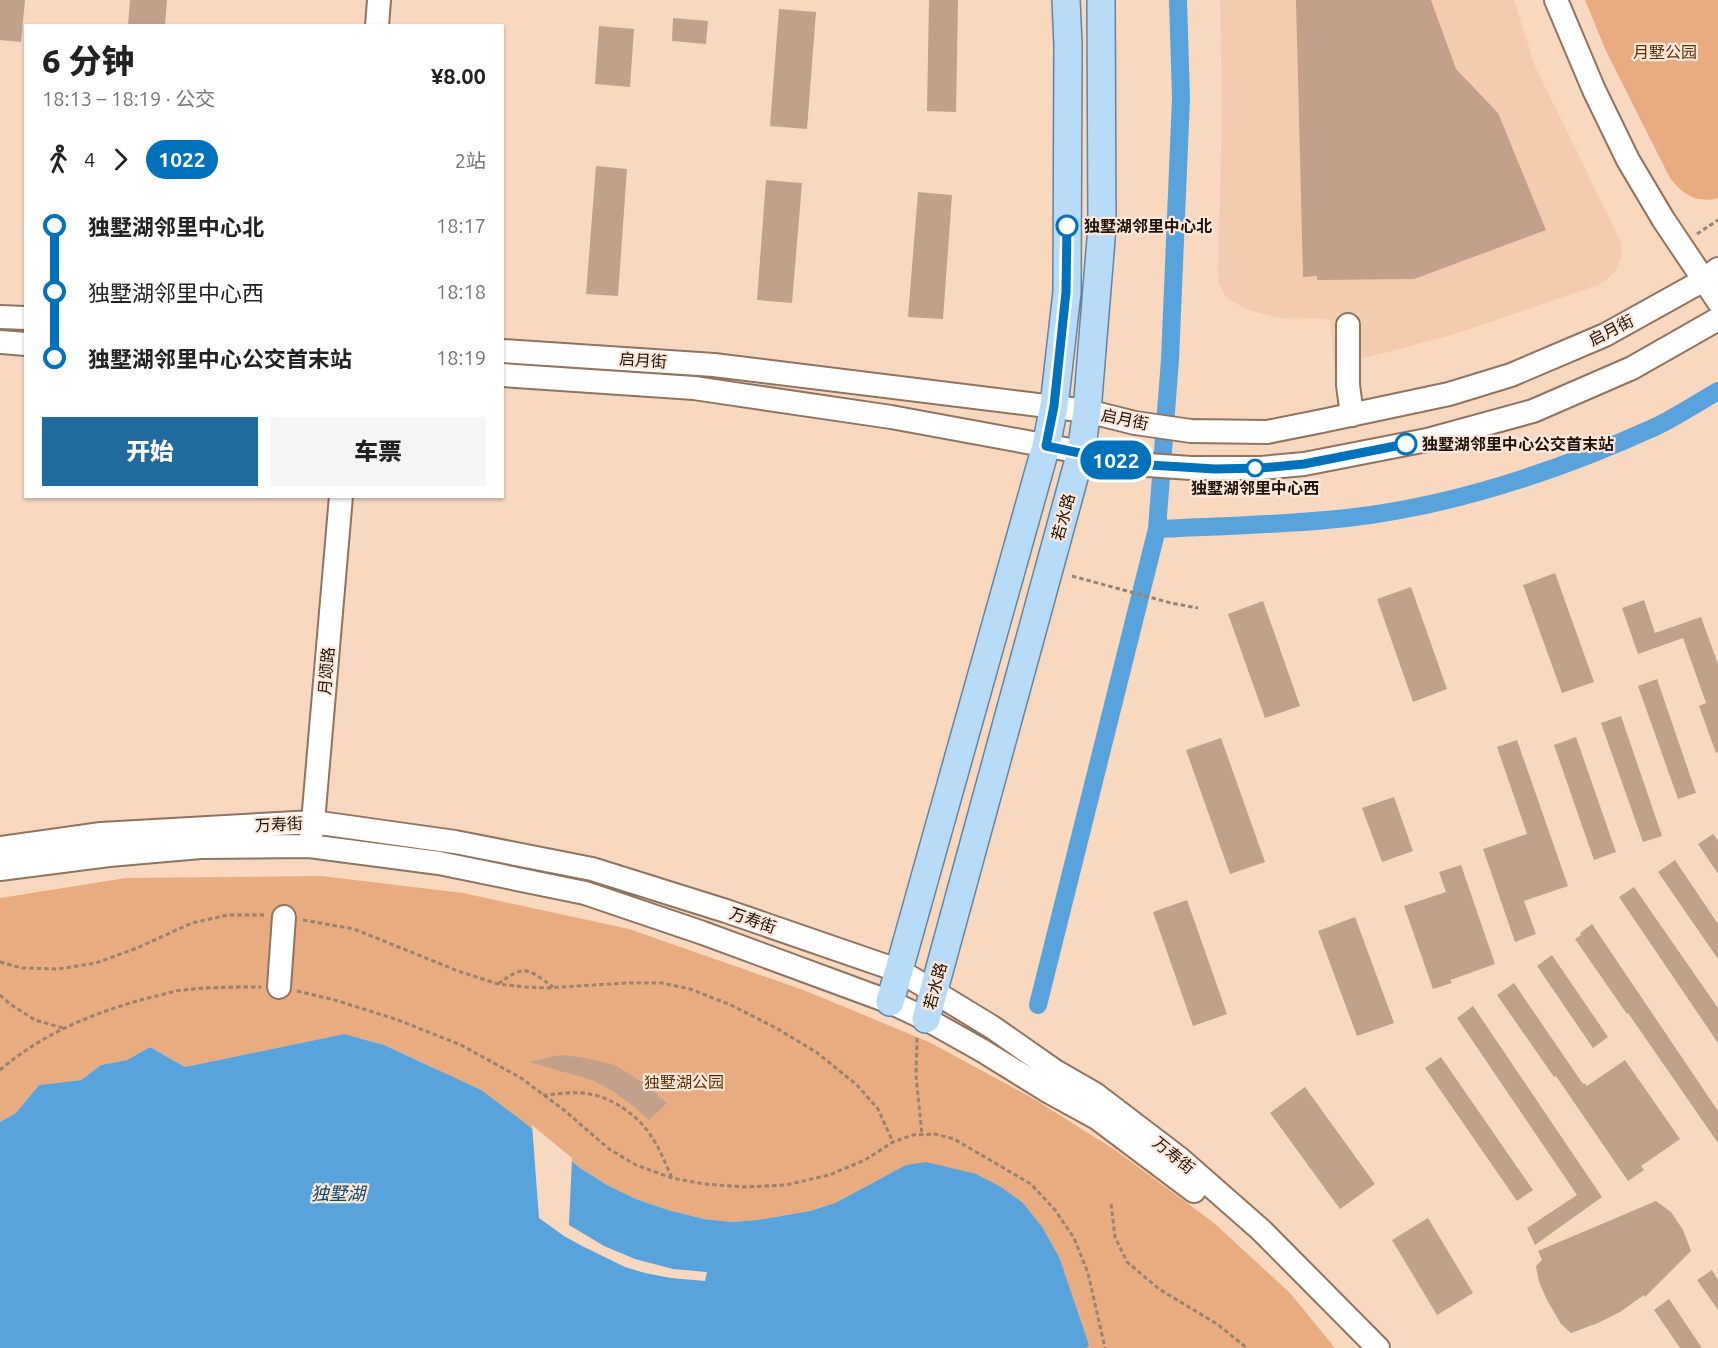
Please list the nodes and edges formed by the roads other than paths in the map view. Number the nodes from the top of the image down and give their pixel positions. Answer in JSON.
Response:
{"nodes":[{"id":1,"x":379,"y":0,"type":"edge"},
{"id":2,"x":1066,"y":0,"type":"edge"},
{"id":3,"x":1101,"y":0,"type":"edge"},
{"id":4,"x":1556,"y":0,"type":"edge"},
{"id":5,"x":377,"y":24,"type":"edge"},
{"id":6,"x":1711,"y":275,"type":"edge"},
{"id":7,"x":1718,"y":301,"type":"edge"},
{"id":8,"x":0,"y":317,"type":"edge"},
{"id":9,"x":24,"y":318,"type":"edge"},
{"id":10,"x":1718,"y":319,"type":"edge"},
{"id":11,"x":1348,"y":326,"type":"dead end"},
{"id":12,"x":0,"y":342,"type":"edge"},
{"id":13,"x":24,"y":344,"type":"edge"},
{"id":14,"x":504,"y":351,"type":"edge"},
{"id":15,"x":504,"y":375,"type":"edge"},
{"id":16,"x":1054,"y":406,"type":"junction"},
{"id":17,"x":1087,"y":411,"type":"junction"},
{"id":18,"x":1352,"y":415,"type":"junction"},
{"id":19,"x":1046,"y":446,"type":"junction"},
{"id":20,"x":1081,"y":452,"type":"junction"},
{"id":21,"x":341,"y":498,"type":"edge"},
{"id":22,"x":314,"y":822,"type":"junction"},
{"id":23,"x":309,"y":846,"type":"junction"},
{"id":24,"x":0,"y":848,"type":"edge"},
{"id":25,"x":0,"y":869,"type":"edge"},
{"id":26,"x":284,"y":917,"type":"road end"},
{"id":27,"x":900,"y":971,"type":"junction"},
{"id":28,"x":279,"y":987,"type":"road end"},
{"id":29,"x":934,"y":990,"type":"junction"},
{"id":30,"x":890,"y":1002,"type":"junction"},
{"id":31,"x":923,"y":1018,"type":"junction"},
{"id":32,"x":1050,"y":1081,"type":"junction"},
{"id":33,"x":1357,"y":1348,"type":"edge"},
{"id":34,"x":1378,"y":1348,"type":"edge"}],
"edges":[{"from":1,"to":5,"type":"street"},
{"from":2,"to":16,"type":"main road"},
{"from":3,"to":17,"type":"main road","name":"若水路"},
{"from":4,"to":6,"type":"street"},
{"from":6,"to":7,"type":"street"},
{"from":6,"to":18,"type":"street","name":"启月街"},
{"from":8,"to":9,"type":"street"},
{"from":10,"to":20,"type":"street","name":"启月街"},
{"from":11,"to":18,"type":"street"},
{"from":12,"to":13,"type":"street"},
{"from":14,"to":16,"type":"street","name":"启月街"},
{"from":15,"to":19,"type":"street","name":"启月街"},
{"from":16,"to":17,"type":"street","name":"启月街"},
{"from":16,"to":19,"type":"main road"},
{"from":17,"to":18,"type":"street","name":"启月街"},
{"from":17,"to":20,"type":"main road","name":"若水路"},
{"from":19,"to":20,"type":"street","name":"启月街"},
{"from":19,"to":27,"type":"main road"},
{"from":20,"to":29,"type":"main road","name":"若水路"},
{"from":21,"to":22,"type":"street","name":"月颂路"},
{"from":22,"to":23,"type":"street","name":"月颂路"},
{"from":22,"to":24,"type":"street","name":"万寿街"},
{"from":22,"to":27,"type":"street","name":"万寿街"},
{"from":23,"to":25,"type":"street","name":"万寿街"},
{"from":23,"to":30,"type":"street","name":"万寿街"},
{"from":26,"to":28,"type":"street"},
{"from":27,"to":29,"type":"street","name":"万寿街"},
{"from":27,"to":30,"type":"main road"},
{"from":29,"to":31,"type":"main road","name":"若水路"},
{"from":29,"to":32,"type":"street","name":"万寿街"},
{"from":30,"to":31,"type":"street","name":"万寿街"},
{"from":31,"to":32,"type":"street","name":"万寿街"},
{"from":32,"to":33,"type":"street","name":"万寿街"},
{"from":32,"to":34,"type":"street","name":"万寿街"}]}
